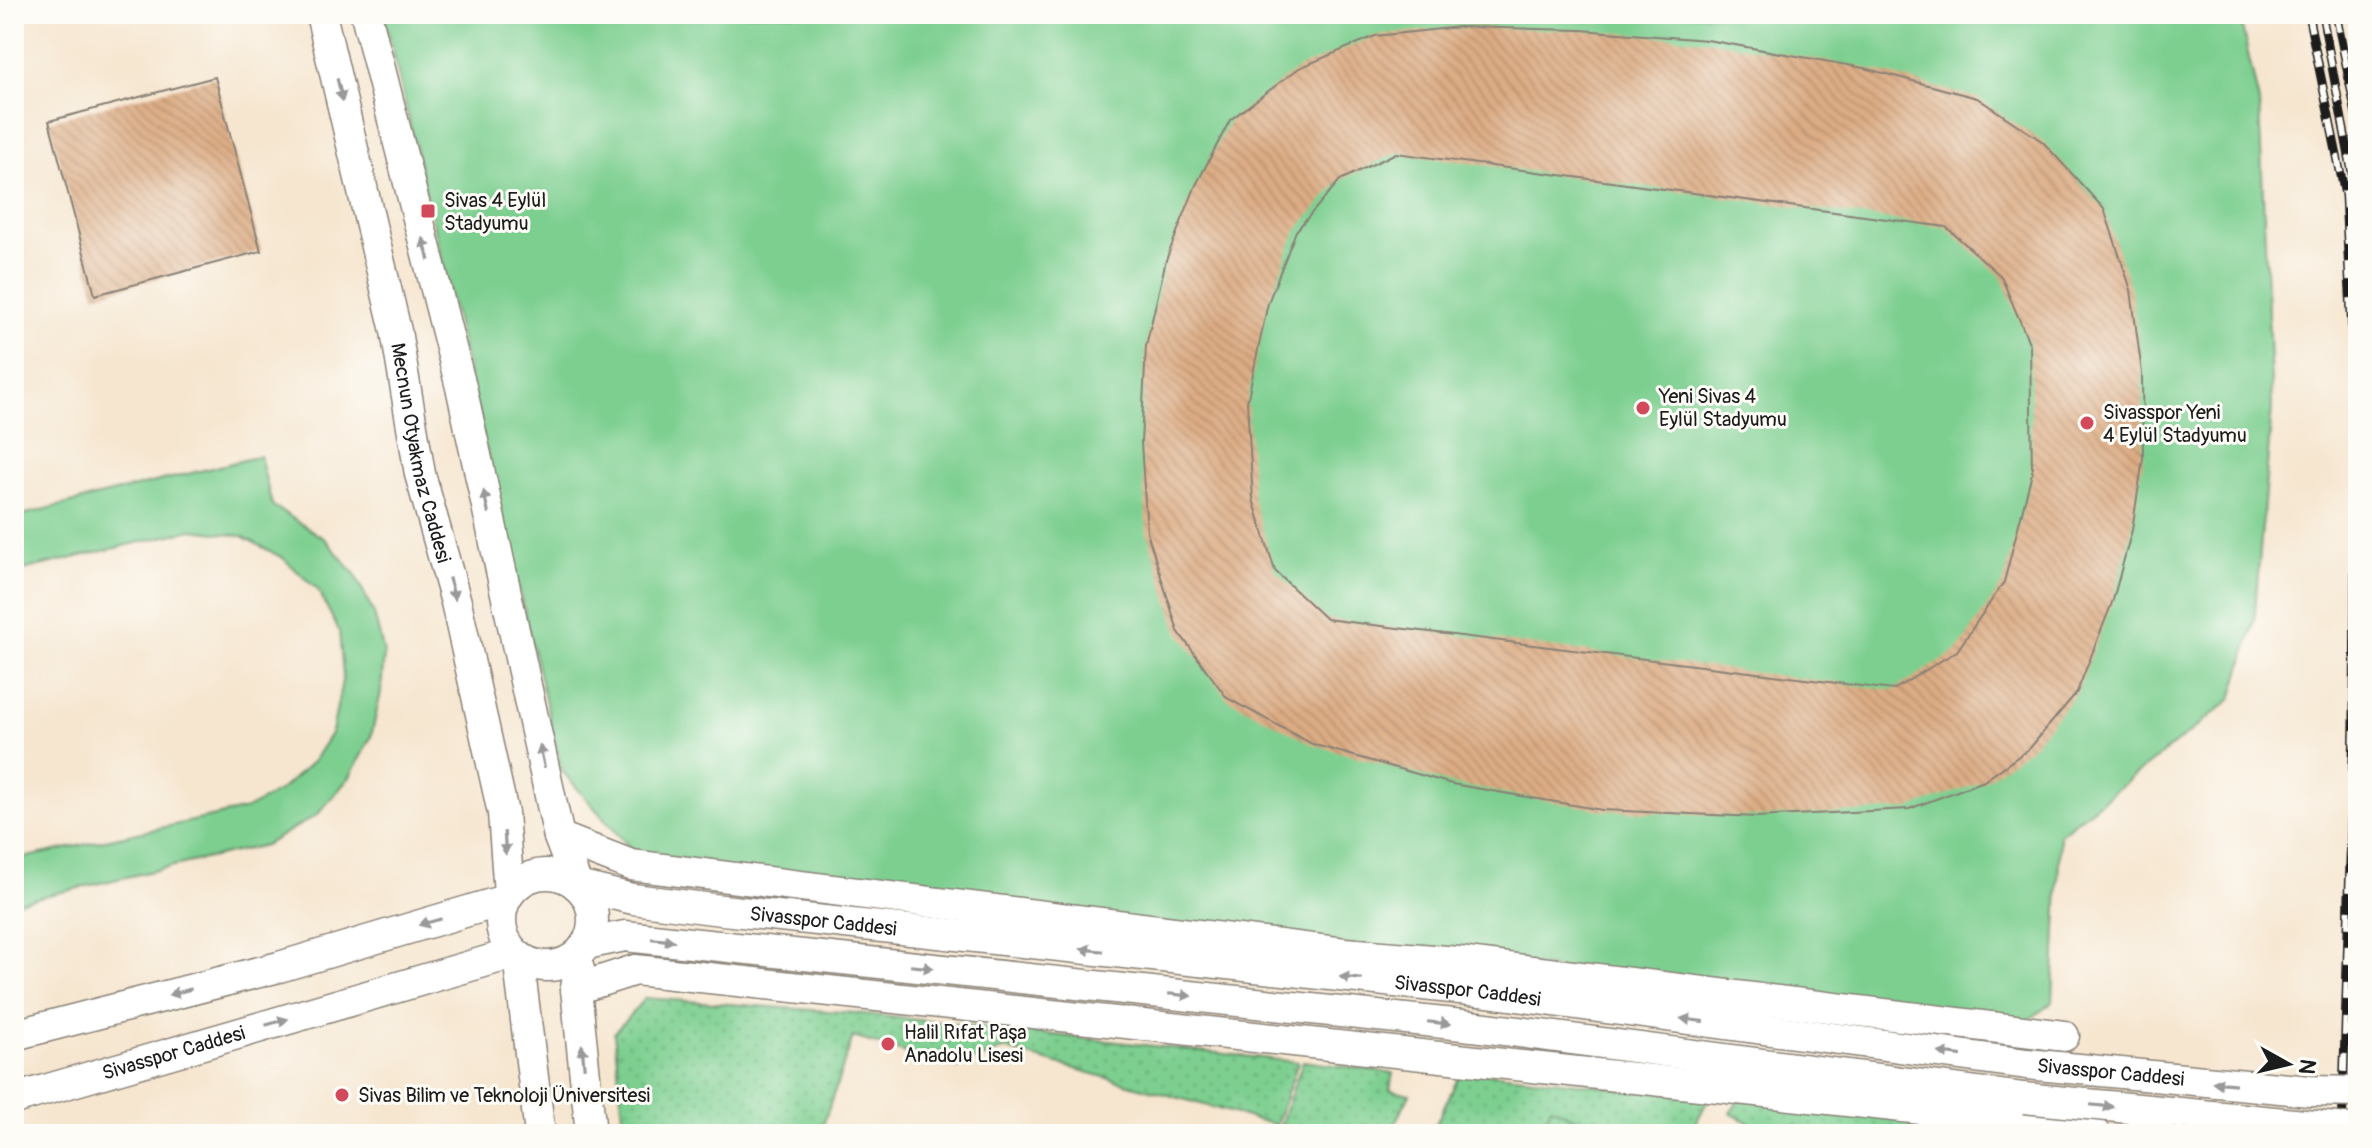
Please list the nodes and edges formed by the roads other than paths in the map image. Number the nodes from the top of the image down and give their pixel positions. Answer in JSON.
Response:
{"nodes":[{"id":1,"x":321,"y":14,"type":"edge"},
{"id":2,"x":366,"y":14,"type":"edge"},
{"id":3,"x":559,"y":837,"type":"junction"},
{"id":4,"x":577,"y":885,"type":"junction"},
{"id":5,"x":507,"y":897,"type":"junction"},
{"id":6,"x":583,"y":947,"type":"junction"},
{"id":7,"x":517,"y":955,"type":"junction"},
{"id":8,"x":576,"y":989,"type":"junction"},
{"id":9,"x":14,"y":1035,"type":"edge"},
{"id":10,"x":2064,"y":1036,"type":"dead end"},
{"id":11,"x":2358,"y":1092,"type":"edge"},
{"id":12,"x":14,"y":1099,"type":"edge"},
{"id":13,"x":2358,"y":1130,"type":"edge"},
{"id":14,"x":540,"y":1134,"type":"edge"},
{"id":15,"x":591,"y":1134,"type":"edge"},
{"id":16,"x":2096,"y":1134,"type":"edge"}],
"edges":[{"from":1,"to":5,"type":"street","name":"Mecnun Otyakmaz Caddesi","one_way":true},
{"from":3,"to":2,"type":"street","one_way":true},
{"from":3,"to":4,"type":"street"},
{"from":3,"to":10,"type":"street"},
{"from":4,"to":5,"type":"street"},
{"from":4,"to":6,"type":"street"},
{"from":11,"to":4,"type":"street","name":"Sivasspor Caddesi","one_way":true,"bridge":true},
{"from":5,"to":7,"type":"street"},
{"from":5,"to":9,"type":"street","one_way":true},
{"from":6,"to":7,"type":"street"},
{"from":6,"to":8,"type":"street"},
{"from":6,"to":13,"type":"street","name":"Sivasspor Caddesi","one_way":true,"bridge":true},
{"from":12,"to":7,"type":"street","name":"Sivasspor Caddesi","one_way":true},
{"from":7,"to":14,"type":"street"},
{"from":15,"to":8,"type":"street","one_way":true},
{"from":8,"to":16,"type":"street"}]}
